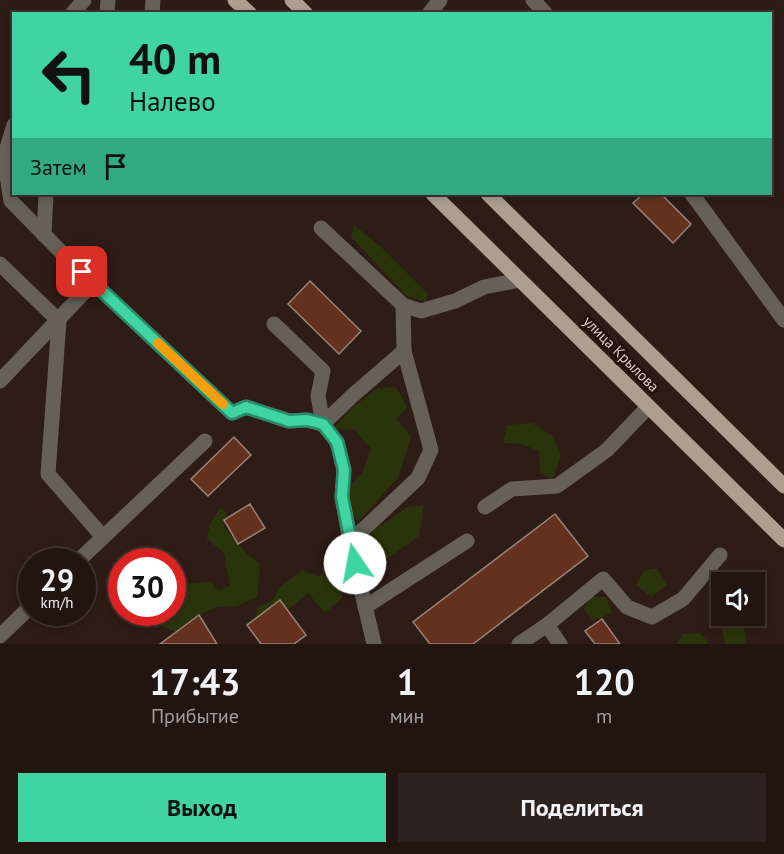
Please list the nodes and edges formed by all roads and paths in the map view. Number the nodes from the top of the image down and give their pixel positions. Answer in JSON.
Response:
{"nodes":[{"id":1,"x":84,"y":0,"type":"edge"},
{"id":2,"x":235,"y":0,"type":"edge"},
{"id":3,"x":292,"y":0,"type":"edge"},
{"id":4,"x":440,"y":0,"type":"edge"},
{"id":5,"x":533,"y":0,"type":"edge"},
{"id":6,"x":74,"y":12,"type":"edge"},
{"id":7,"x":247,"y":12,"type":"edge"},
{"id":8,"x":304,"y":12,"type":"edge"},
{"id":9,"x":431,"y":12,"type":"edge"},
{"id":10,"x":544,"y":12,"type":"edge"},
{"id":11,"x":12,"y":132,"type":"edge"},
{"id":12,"x":46,"y":195,"type":"edge"},
{"id":13,"x":434,"y":195,"type":"edge"},
{"id":14,"x":489,"y":195,"type":"edge"},
{"id":15,"x":693,"y":195,"type":"edge"},
{"id":16,"x":321,"y":228,"type":"dead end"},
{"id":17,"x":44,"y":236,"type":"junction"},
{"id":18,"x":0,"y":264,"type":"edge"},
{"id":19,"x":520,"y":280,"type":"junction"},
{"id":20,"x":93,"y":283,"type":"junction"},
{"id":21,"x":403,"y":305,"type":"junction"},
{"id":22,"x":784,"y":320,"type":"edge"},
{"id":23,"x":58,"y":321,"type":"junction"},
{"id":24,"x":274,"y":324,"type":"dead end"},
{"id":25,"x":404,"y":351,"type":"junction"},
{"id":26,"x":0,"y":381,"type":"edge"},
{"id":27,"x":648,"y":407,"type":"junction"},
{"id":28,"x":323,"y":424,"type":"junction"},
{"id":29,"x":205,"y":441,"type":"dead end"},
{"id":30,"x":784,"y":486,"type":"edge"},
{"id":31,"x":485,"y":507,"type":"dead end"},
{"id":32,"x":103,"y":537,"type":"junction"},
{"id":33,"x":784,"y":540,"type":"edge"},
{"id":34,"x":467,"y":541,"type":"dead end"},
{"id":35,"x":350,"y":542,"type":"junction"},
{"id":36,"x":92,"y":548,"type":"edge"},
{"id":37,"x":720,"y":555,"type":"dead end"},
{"id":38,"x":365,"y":607,"type":"junction"},
{"id":39,"x":18,"y":619,"type":"edge"},
{"id":40,"x":547,"y":625,"type":"junction"},
{"id":41,"x":0,"y":636,"type":"edge"},
{"id":42,"x":374,"y":644,"type":"edge"},
{"id":43,"x":519,"y":644,"type":"edge"},
{"id":44,"x":560,"y":644,"type":"edge"}],
"edges":[{"from":1,"to":6,"type":"street"},
{"from":2,"to":7,"type":"main road"},
{"from":3,"to":8,"type":"main road"},
{"from":4,"to":9,"type":"street"},
{"from":5,"to":10,"type":"street"},
{"from":11,"to":17,"type":"street"},
{"from":12,"to":17,"type":"street"},
{"from":13,"to":19,"type":"main road","name":"улица Крылова"},
{"from":14,"to":30,"type":"main road","name":"улица Крылова"},
{"from":15,"to":22,"type":"street"},
{"from":16,"to":21,"type":"street"},
{"from":17,"to":20,"type":"street"},
{"from":18,"to":23,"type":"street"},
{"from":19,"to":21,"type":"street"},
{"from":19,"to":27,"type":"main road","name":"улица Крылова"},
{"from":20,"to":23,"type":"street"},
{"from":20,"to":28,"type":"street"},
{"from":21,"to":25,"type":"street"},
{"from":23,"to":26,"type":"street"},
{"from":23,"to":32,"type":"street"},
{"from":24,"to":28,"type":"street"},
{"from":25,"to":28,"type":"street"},
{"from":25,"to":35,"type":"street"},
{"from":27,"to":31,"type":"street"},
{"from":27,"to":33,"type":"main road","name":"улица Крылова"},
{"from":28,"to":35,"type":"street"},
{"from":29,"to":32,"type":"street"},
{"from":32,"to":36,"type":"street"},
{"from":34,"to":38,"type":"street"},
{"from":35,"to":38,"type":"street"},
{"from":37,"to":40,"type":"street"},
{"from":38,"to":42,"type":"street"},
{"from":39,"to":41,"type":"street"},
{"from":40,"to":43,"type":"street"},
{"from":40,"to":44,"type":"street"}]}
